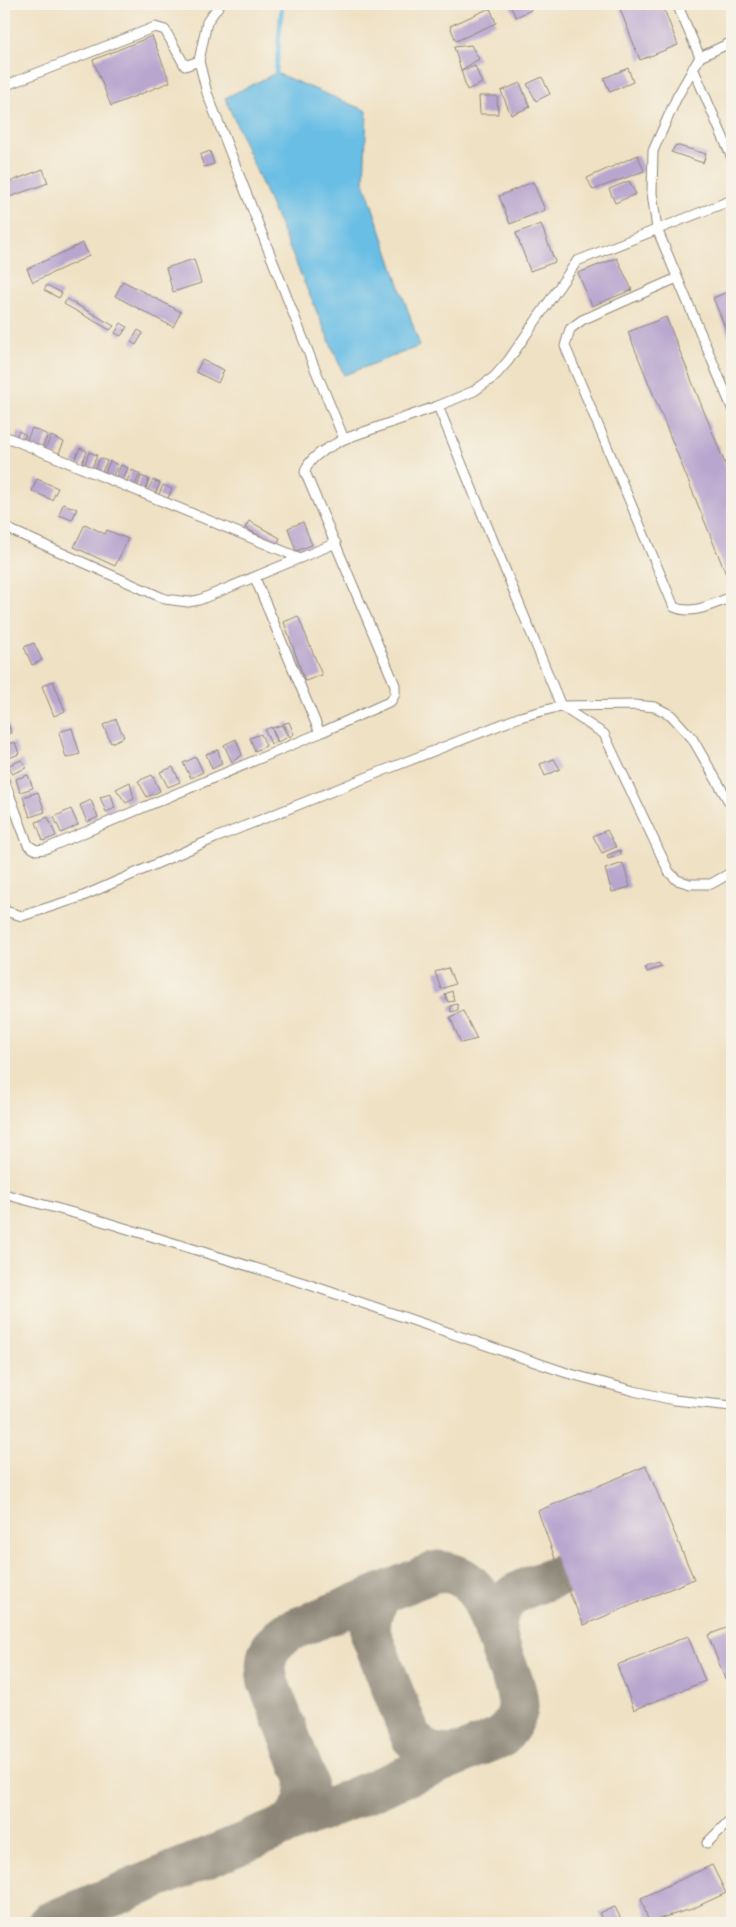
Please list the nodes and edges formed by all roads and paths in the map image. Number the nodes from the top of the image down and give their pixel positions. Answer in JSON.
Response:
{"nodes":[{"id":1,"x":220,"y":4,"type":"edge"},
{"id":2,"x":677,"y":4,"type":"edge"},
{"id":3,"x":732,"y":42,"type":"edge"},
{"id":4,"x":700,"y":57,"type":"junction"},
{"id":5,"x":198,"y":61,"type":"junction"},
{"id":6,"x":693,"y":68,"type":"junction"},
{"id":7,"x":4,"y":86,"type":"edge"},
{"id":8,"x":732,"y":158,"type":"edge"},
{"id":9,"x":732,"y":200,"type":"edge"},
{"id":10,"x":657,"y":229,"type":"junction"},
{"id":11,"x":677,"y":278,"type":"junction"},
{"id":12,"x":438,"y":406,"type":"junction"},
{"id":13,"x":732,"y":408,"type":"edge"},
{"id":14,"x":4,"y":436,"type":"edge"},
{"id":15,"x":344,"y":439,"type":"junction"},
{"id":16,"x":4,"y":527,"type":"edge"},
{"id":17,"x":336,"y":543,"type":"junction"},
{"id":18,"x":300,"y":558,"type":"junction"},
{"id":19,"x":255,"y":578,"type":"junction"},
{"id":20,"x":732,"y":596,"type":"edge"},
{"id":21,"x":561,"y":706,"type":"junction"},
{"id":22,"x":320,"y":733,"type":"junction"},
{"id":23,"x":4,"y":780,"type":"edge"},
{"id":24,"x":732,"y":807,"type":"edge"},
{"id":25,"x":732,"y":872,"type":"edge"},
{"id":26,"x":4,"y":908,"type":"edge"},
{"id":27,"x":4,"y":1194,"type":"edge"},
{"id":28,"x":732,"y":1406,"type":"edge"},
{"id":29,"x":732,"y":1818,"type":"edge"},
{"id":30,"x":707,"y":1843,"type":"dead end"}],
"edges":[{"from":1,"to":5,"type":"lane"},
{"from":2,"to":4,"type":"lane"},
{"from":3,"to":4,"type":"lane"},
{"from":4,"to":6,"type":"lane"},
{"from":5,"to":7,"type":"lane"},
{"from":5,"to":15,"type":"lane"},
{"from":6,"to":8,"type":"lane"},
{"from":6,"to":10,"type":"lane"},
{"from":9,"to":10,"type":"lane"},
{"from":10,"to":11,"type":"lane"},
{"from":10,"to":12,"type":"lane"},
{"from":11,"to":13,"type":"lane"},
{"from":11,"to":20,"type":"lane"},
{"from":12,"to":15,"type":"lane"},
{"from":12,"to":21,"type":"lane"},
{"from":14,"to":18,"type":"lane"},
{"from":15,"to":17,"type":"lane"},
{"from":16,"to":19,"type":"lane"},
{"from":17,"to":18,"type":"lane"},
{"from":17,"to":22,"type":"lane"},
{"from":18,"to":19,"type":"lane"},
{"from":19,"to":22,"type":"lane"},
{"from":21,"to":24,"type":"lane"},
{"from":21,"to":25,"type":"lane"},
{"from":21,"to":26,"type":"lane"},
{"from":22,"to":23,"type":"lane"},
{"from":27,"to":28,"type":"lane"},
{"from":29,"to":30,"type":"lane"}]}
